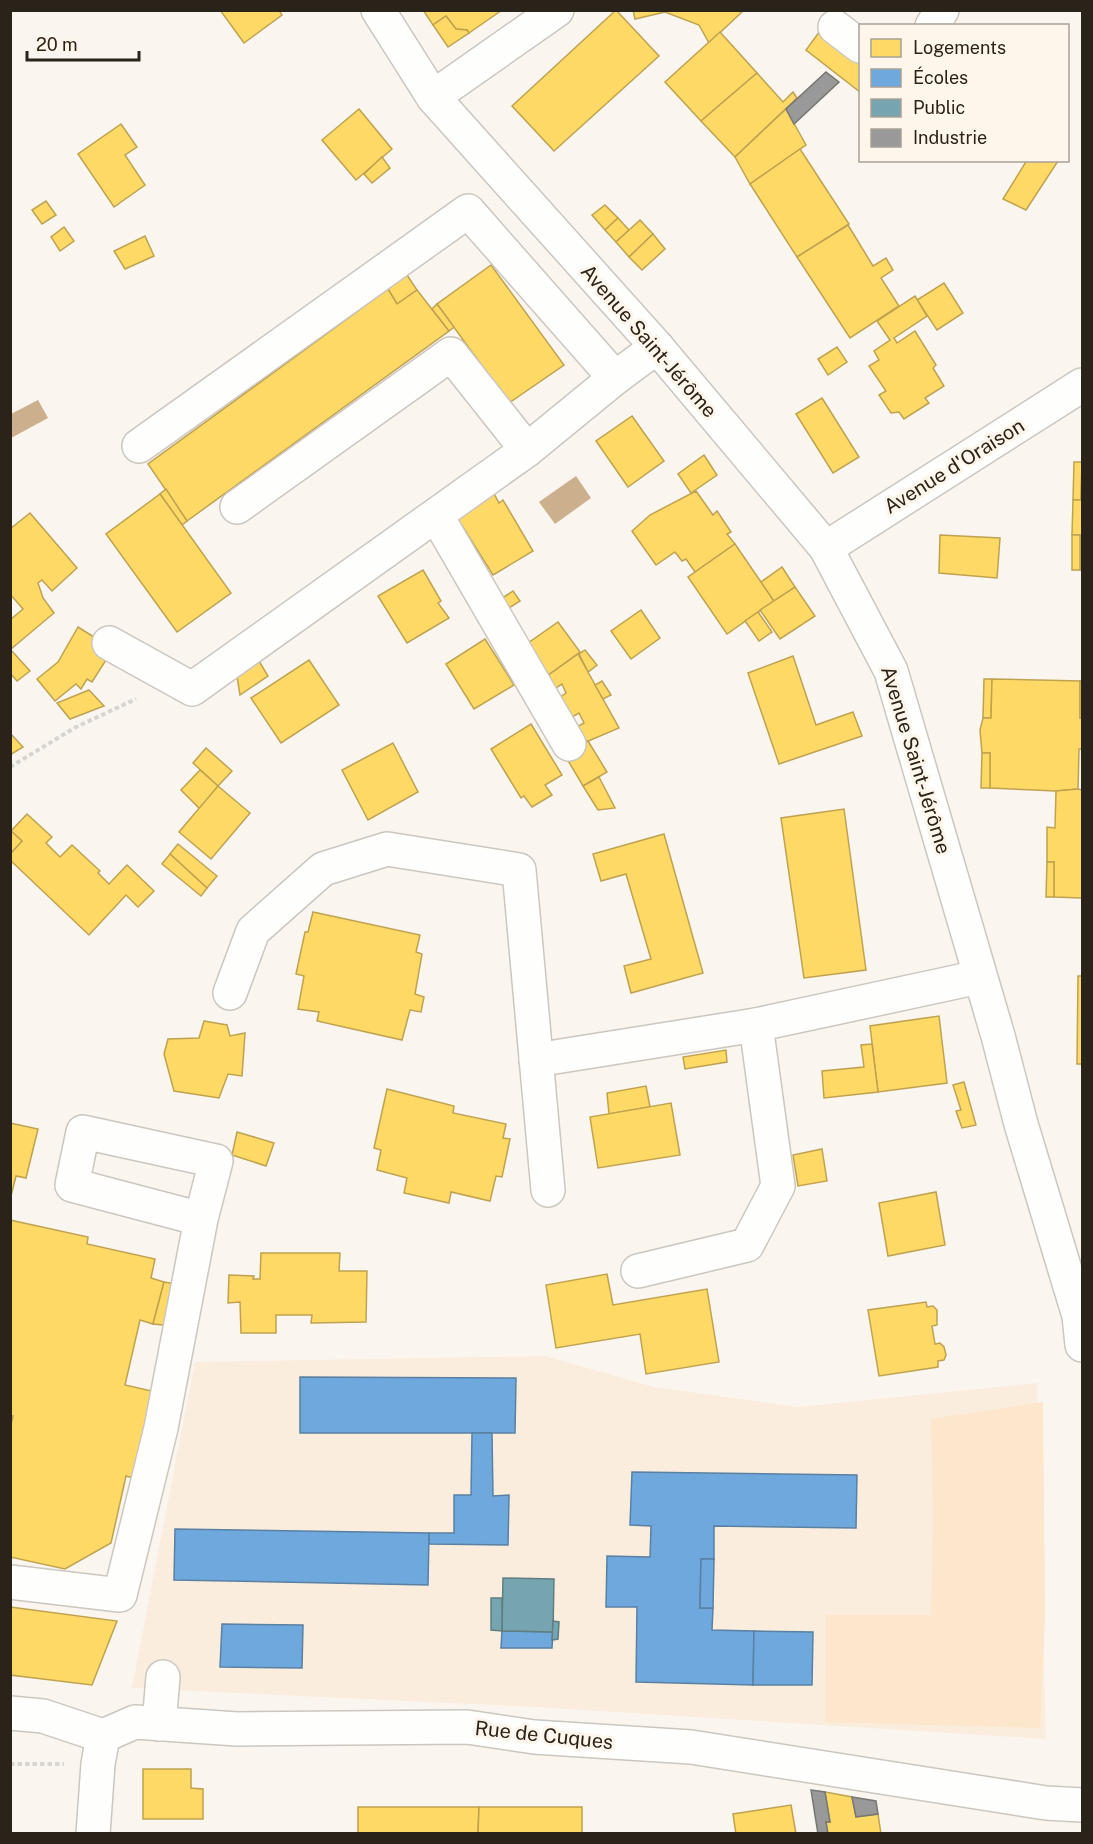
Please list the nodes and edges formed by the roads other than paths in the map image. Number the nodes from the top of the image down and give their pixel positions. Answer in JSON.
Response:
{"nodes":[{"id":1,"x":378,"y":10,"type":"edge"},
{"id":2,"x":557,"y":10,"type":"edge"},
{"id":3,"x":942,"y":10,"type":"edge"},
{"id":4,"x":933,"y":24,"type":"edge"},
{"id":5,"x":835,"y":27,"type":"dead end"},
{"id":6,"x":859,"y":45,"type":"edge"},
{"id":7,"x":433,"y":98,"type":"junction"},
{"id":8,"x":657,"y":347,"type":"junction"},
{"id":9,"x":615,"y":378,"type":"junction"},
{"id":10,"x":1083,"y":385,"type":"edge"},
{"id":11,"x":139,"y":446,"type":"dead end"},
{"id":12,"x":527,"y":450,"type":"junction"},
{"id":13,"x":237,"y":507,"type":"dead end"},
{"id":14,"x":436,"y":515,"type":"junction"},
{"id":15,"x":826,"y":548,"type":"junction"},
{"id":16,"x":109,"y":643,"type":"dead end"},
{"id":17,"x":569,"y":744,"type":"dead end"},
{"id":18,"x":980,"y":977,"type":"junction"},
{"id":19,"x":230,"y":993,"type":"dead end"},
{"id":20,"x":756,"y":1025,"type":"junction"},
{"id":21,"x":536,"y":1060,"type":"junction"},
{"id":22,"x":548,"y":1190,"type":"dead end"},
{"id":23,"x":201,"y":1219,"type":"dead end"},
{"id":24,"x":638,"y":1271,"type":"dead end"},
{"id":25,"x":1083,"y":1345,"type":"edge"},
{"id":26,"x":10,"y":1582,"type":"edge"},
{"id":27,"x":163,"y":1677,"type":"dead end"},
{"id":28,"x":10,"y":1713,"type":"edge"},
{"id":29,"x":160,"y":1717,"type":"junction"},
{"id":30,"x":101,"y":1750,"type":"junction"},
{"id":31,"x":1083,"y":1805,"type":"edge"},
{"id":32,"x":93,"y":1833,"type":"edge"}],
"edges":[{"from":1,"to":7,"type":"street","name":"Avenue Saint-Jérôme"},
{"from":2,"to":7,"type":"street"},
{"from":3,"to":4,"type":"street"},
{"from":5,"to":6,"type":"street"},
{"from":7,"to":8,"type":"street","name":"Avenue Saint-Jérôme"},
{"from":8,"to":9,"type":"street"},
{"from":8,"to":15,"type":"street","name":"Avenue Saint-Jérôme"},
{"from":9,"to":11,"type":"street"},
{"from":9,"to":12,"type":"street"},
{"from":10,"to":15,"type":"street","name":"Avenue d'Oraison"},
{"from":12,"to":13,"type":"street"},
{"from":12,"to":14,"type":"street"},
{"from":14,"to":16,"type":"street"},
{"from":14,"to":17,"type":"street"},
{"from":15,"to":18,"type":"street","name":"Avenue Saint-Jérôme"},
{"from":18,"to":20,"type":"street"},
{"from":18,"to":25,"type":"street","name":"Avenue Saint-Jérôme"},
{"from":19,"to":21,"type":"street"},
{"from":20,"to":21,"type":"street"},
{"from":20,"to":24,"type":"street"},
{"from":21,"to":22,"type":"street"},
{"from":23,"to":26,"type":"street"},
{"from":27,"to":29,"type":"street"},
{"from":28,"to":30,"type":"street"},
{"from":29,"to":30,"type":"street","name":"Rue de Cuques"},
{"from":29,"to":31,"type":"street","name":"Rue de Cuques"},
{"from":30,"to":32,"type":"street"}]}
